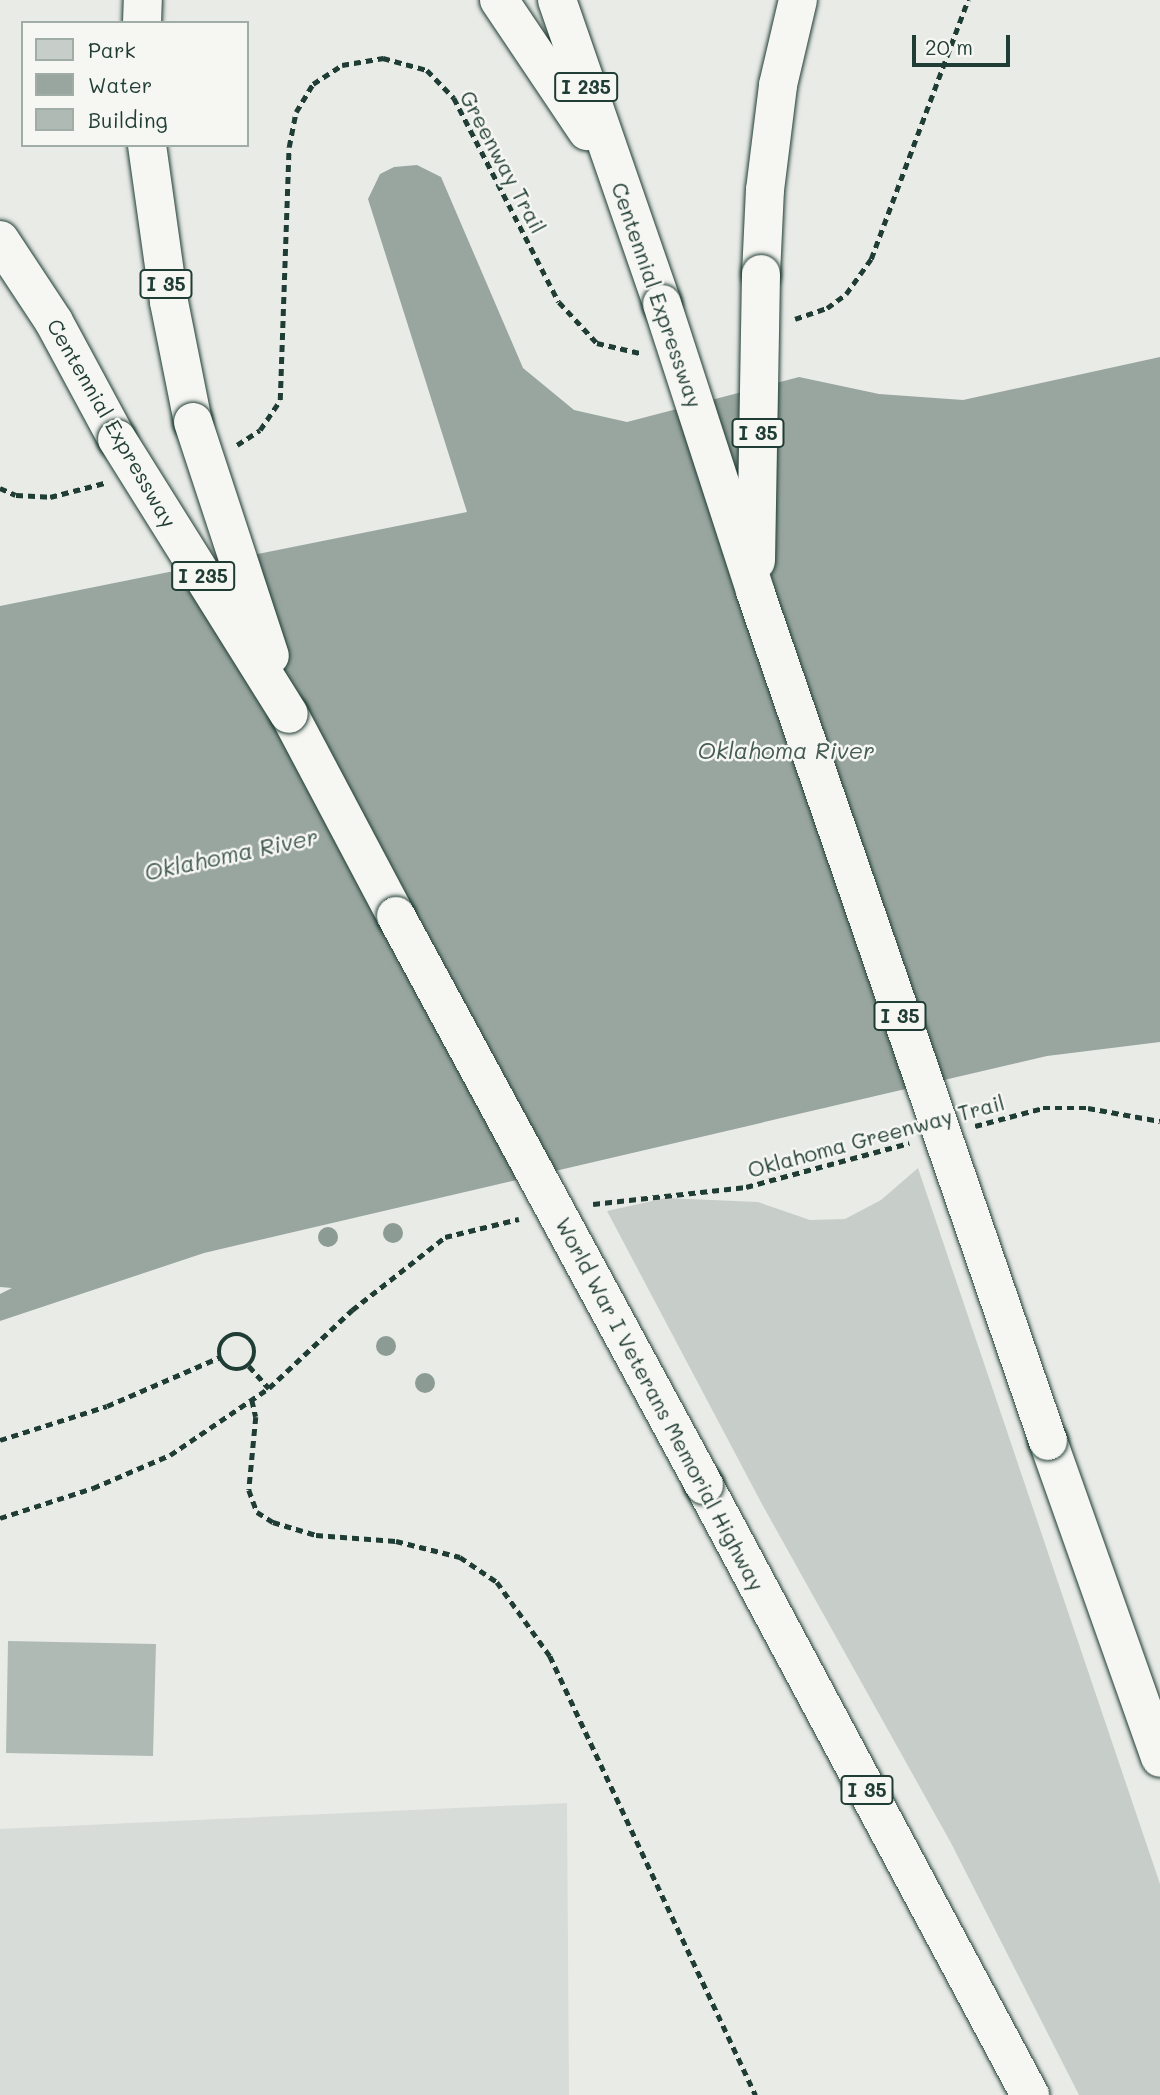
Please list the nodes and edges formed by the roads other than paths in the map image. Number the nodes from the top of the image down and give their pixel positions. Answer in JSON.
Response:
{"nodes":[{"id":1,"x":143,"y":0,"type":"edge"},
{"id":2,"x":499,"y":0,"type":"edge"},
{"id":3,"x":557,"y":0,"type":"edge"},
{"id":4,"x":798,"y":0,"type":"edge"},
{"id":5,"x":142,"y":21,"type":"edge"},
{"id":6,"x":147,"y":147,"type":"edge"},
{"id":7,"x":616,"y":174,"type":"junction"},
{"id":8,"x":0,"y":211,"type":"edge"},
{"id":9,"x":0,"y":240,"type":"edge"},
{"id":10,"x":54,"y":322,"type":"junction"},
{"id":11,"x":755,"y":591,"type":"junction"},
{"id":12,"x":289,"y":714,"type":"junction"},
{"id":13,"x":1160,"y":1758,"type":"edge"},
{"id":14,"x":1030,"y":2095,"type":"edge"}],
"edges":[{"from":1,"to":5,"type":"highway"},
{"from":2,"to":7,"type":"highway"},
{"from":3,"to":7,"type":"highway","name":"Centennial Expressway","number":"I 235"},
{"from":4,"to":11,"type":"highway","number":"I 35","bridge":true},
{"from":6,"to":12,"type":"highway","number":"I 35","bridge":true},
{"from":7,"to":11,"type":"highway","name":"Centennial Expressway","number":"I 235","bridge":true},
{"from":8,"to":10,"type":"highway"},
{"from":9,"to":10,"type":"highway","name":"Centennial Expressway","number":"I 235"},
{"from":10,"to":12,"type":"highway","name":"Centennial Expressway","number":"I 235","bridge":true},
{"from":11,"to":13,"type":"highway","number":"I 35","bridge":true},
{"from":12,"to":14,"type":"highway","name":"World War I Veterans Memorial Highway","number":"I 35","bridge":true}]}
